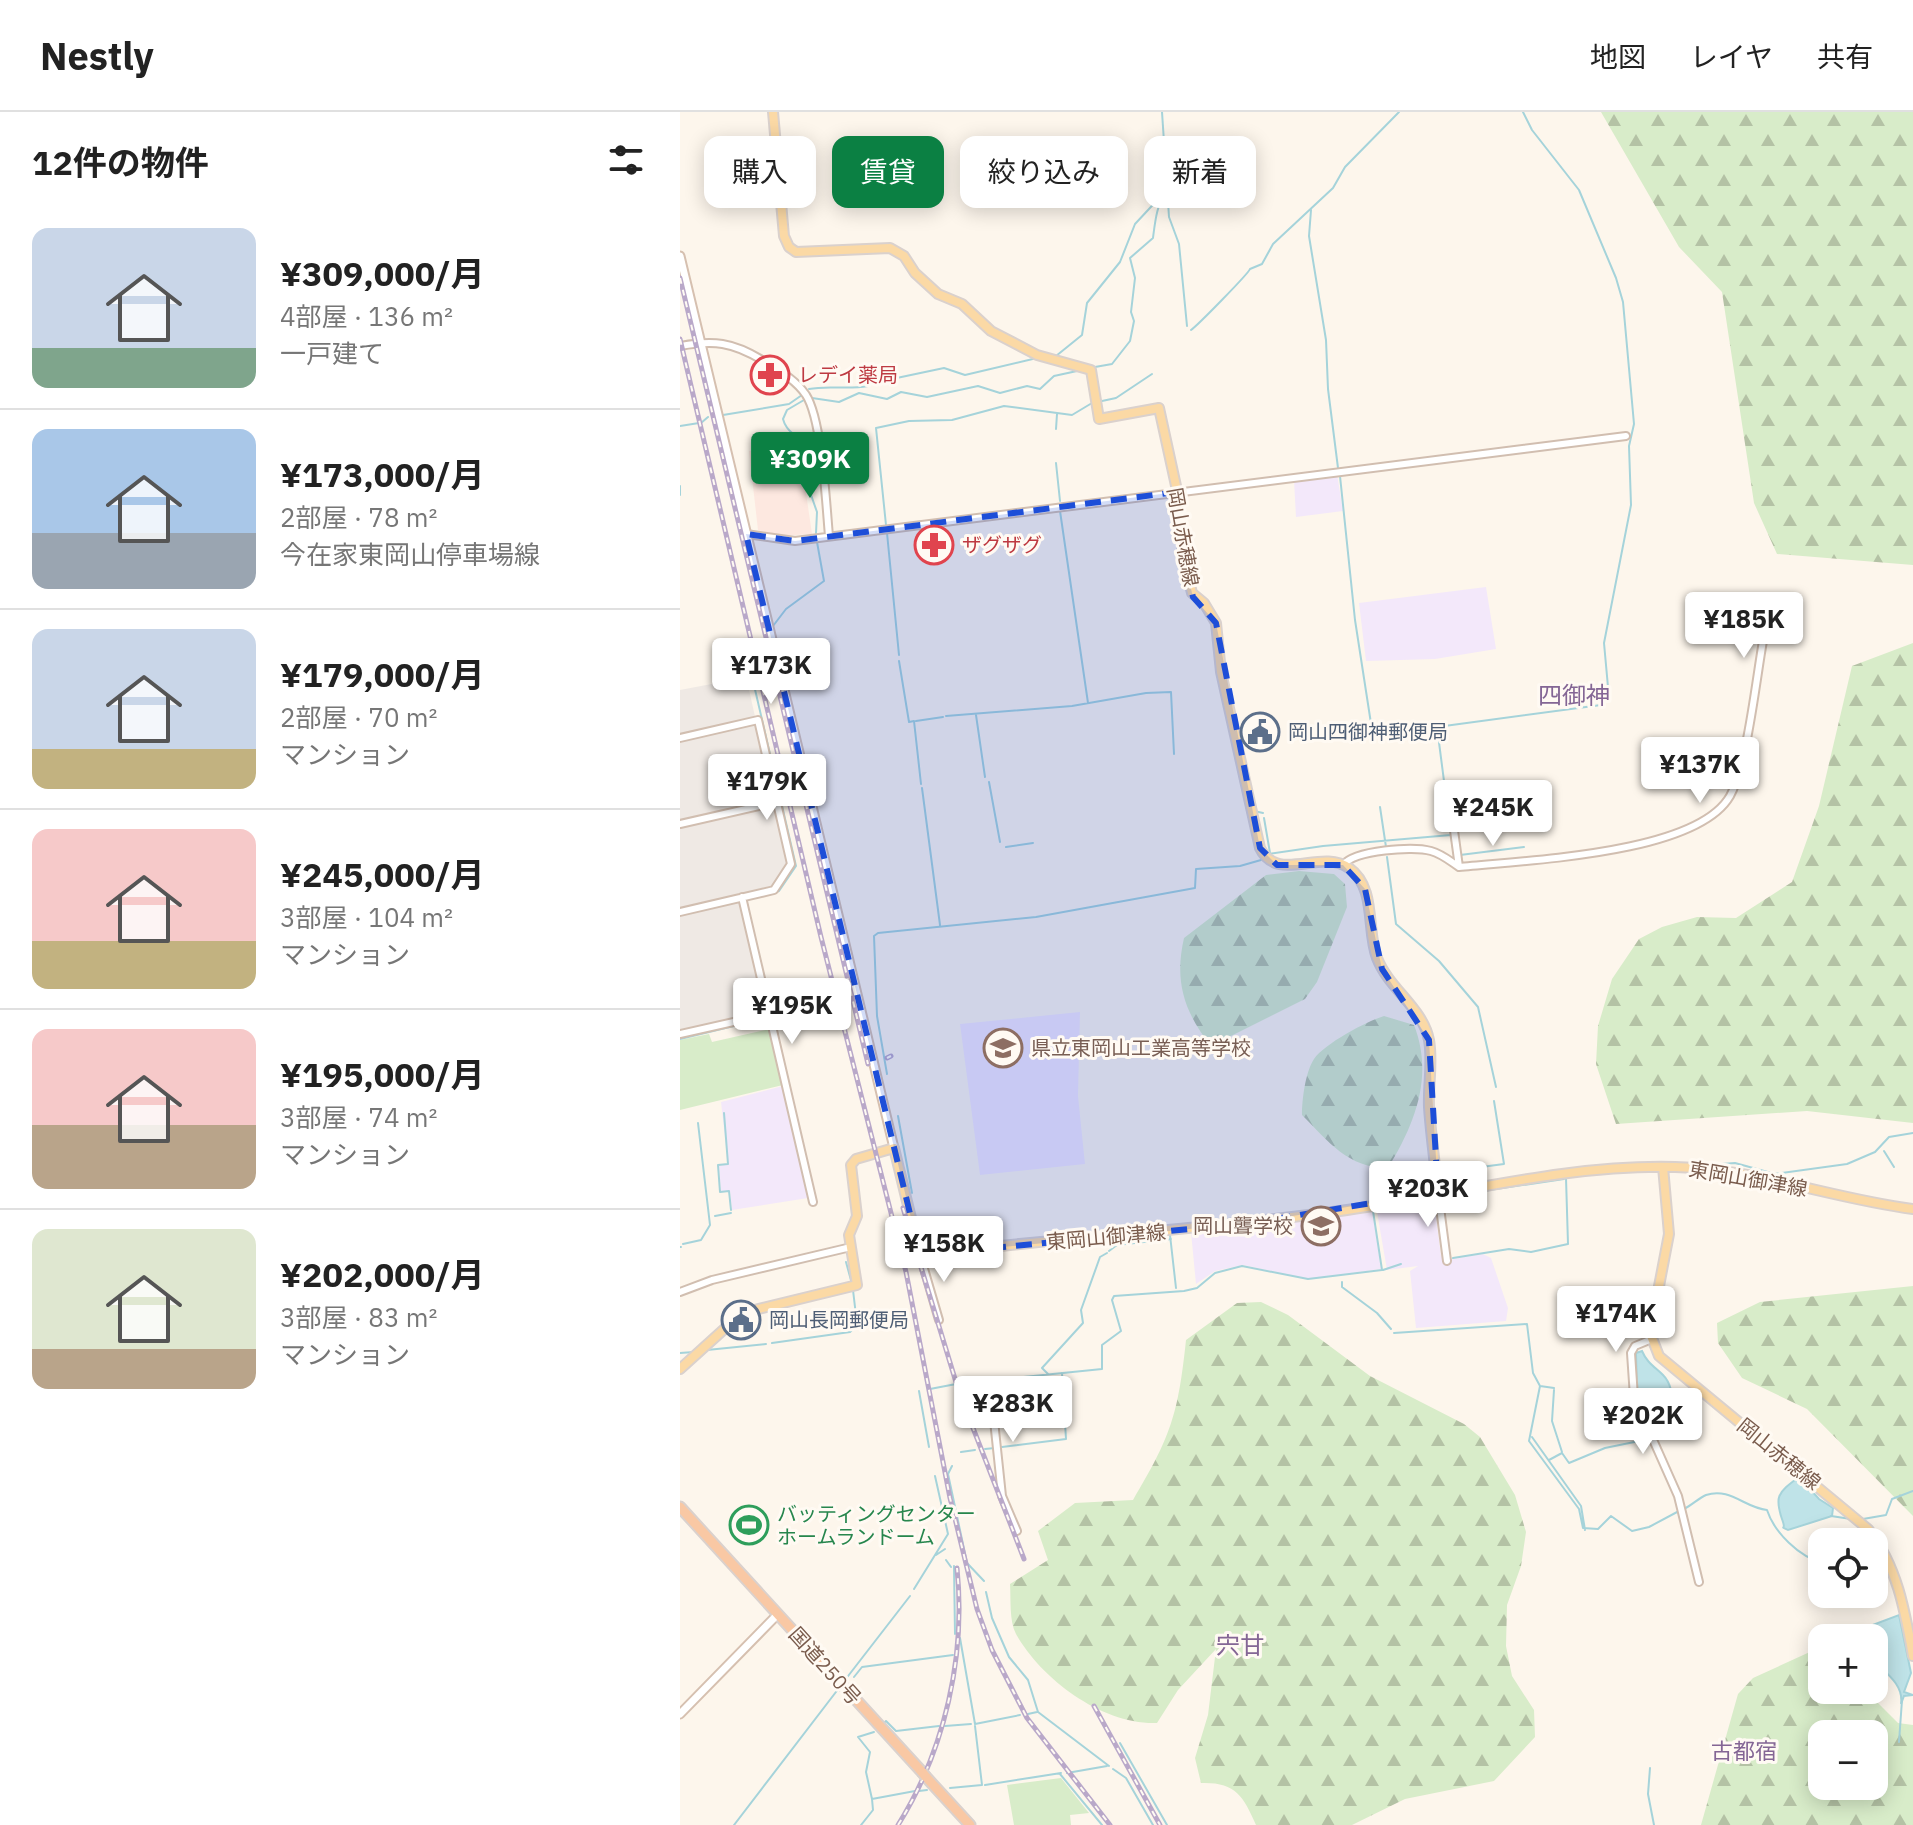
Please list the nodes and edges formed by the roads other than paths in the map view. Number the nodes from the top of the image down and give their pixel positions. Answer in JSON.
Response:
{"nodes":[{"id":1,"x":773,"y":112,"type":"edge"},
{"id":2,"x":680,"y":256,"type":"edge"},
{"id":3,"x":701,"y":342,"type":"junction"},
{"id":4,"x":680,"y":346,"type":"edge"},
{"id":5,"x":1626,"y":436,"type":"dead end"},
{"id":6,"x":1177,"y":492,"type":"junction"},
{"id":7,"x":746,"y":534,"type":"junction"},
{"id":8,"x":829,"y":536,"type":"junction"},
{"id":9,"x":1763,"y":641,"type":"dead end"},
{"id":10,"x":680,"y":738,"type":"edge"},
{"id":11,"x":1449,"y":794,"type":"dead end"},
{"id":12,"x":777,"y":802,"type":"junction"},
{"id":13,"x":680,"y":824,"type":"edge"},
{"id":14,"x":1343,"y":865,"type":"junction"},
{"id":15,"x":1459,"y":867,"type":"junction"},
{"id":16,"x":742,"y":897,"type":"junction"},
{"id":17,"x":680,"y":912,"type":"edge"},
{"id":18,"x":769,"y":1014,"type":"junction"},
{"id":19,"x":680,"y":1034,"type":"edge"},
{"id":20,"x":894,"y":1148,"type":"junction"},
{"id":21,"x":1663,"y":1167,"type":"junction"},
{"id":22,"x":1438,"y":1192,"type":"junction"},
{"id":23,"x":813,"y":1202,"type":"dead end"},
{"id":24,"x":1913,"y":1209,"type":"edge"},
{"id":25,"x":851,"y":1247,"type":"junction"},
{"id":26,"x":920,"y":1255,"type":"junction"},
{"id":27,"x":1447,"y":1261,"type":"dead end"},
{"id":28,"x":680,"y":1292,"type":"edge"},
{"id":29,"x":939,"y":1320,"type":"dead end"},
{"id":30,"x":1652,"y":1339,"type":"junction"},
{"id":31,"x":680,"y":1369,"type":"edge"},
{"id":32,"x":963,"y":1393,"type":"dead end"},
{"id":33,"x":680,"y":1507,"type":"edge"},
{"id":34,"x":1017,"y":1531,"type":"dead end"},
{"id":35,"x":1699,"y":1582,"type":"dead end"},
{"id":36,"x":778,"y":1614,"type":"junction"},
{"id":37,"x":1913,"y":1656,"type":"edge"},
{"id":38,"x":680,"y":1714,"type":"edge"},
{"id":39,"x":970,"y":1825,"type":"edge"}],
"edges":[{"from":1,"to":6,"type":"main road","name":"岡山赤穂線"},
{"from":2,"to":3,"type":"main road"},
{"from":3,"to":4,"type":"street"},
{"from":3,"to":7,"type":"main road"},
{"from":3,"to":8,"type":"street"},
{"from":5,"to":6,"type":"street"},
{"from":6,"to":8,"type":"street"},
{"from":6,"to":14,"type":"main road","name":"岡山赤穂線"},
{"from":7,"to":8,"type":"street"},
{"from":7,"to":20,"type":"main road"},
{"from":9,"to":15,"type":"street"},
{"from":10,"to":12,"type":"street"},
{"from":11,"to":15,"type":"street"},
{"from":12,"to":13,"type":"street"},
{"from":12,"to":16,"type":"street"},
{"from":14,"to":15,"type":"street"},
{"from":14,"to":22,"type":"main road"},
{"from":16,"to":17,"type":"street"},
{"from":16,"to":18,"type":"street"},
{"from":18,"to":19,"type":"street"},
{"from":18,"to":23,"type":"street"},
{"from":20,"to":25,"type":"main road"},
{"from":20,"to":26,"type":"main road"},
{"from":21,"to":22,"type":"main road","name":"東岡山御津線"},
{"from":21,"to":24,"type":"main road","name":"東岡山御津線"},
{"from":21,"to":30,"type":"main road"},
{"from":22,"to":26,"type":"main road","name":"東岡山御津線"},
{"from":22,"to":27,"type":"street"},
{"from":25,"to":28,"type":"street"},
{"from":25,"to":31,"type":"main road"},
{"from":26,"to":29,"type":"street"},
{"from":30,"to":35,"type":"street"},
{"from":30,"to":37,"type":"main road","name":"岡山赤穂線"},
{"from":32,"to":34,"type":"street"},
{"from":33,"to":36,"type":"highway","name":"国道250号"},
{"from":36,"to":38,"type":"main road"},
{"from":36,"to":39,"type":"highway","name":"国道250号"}]}
